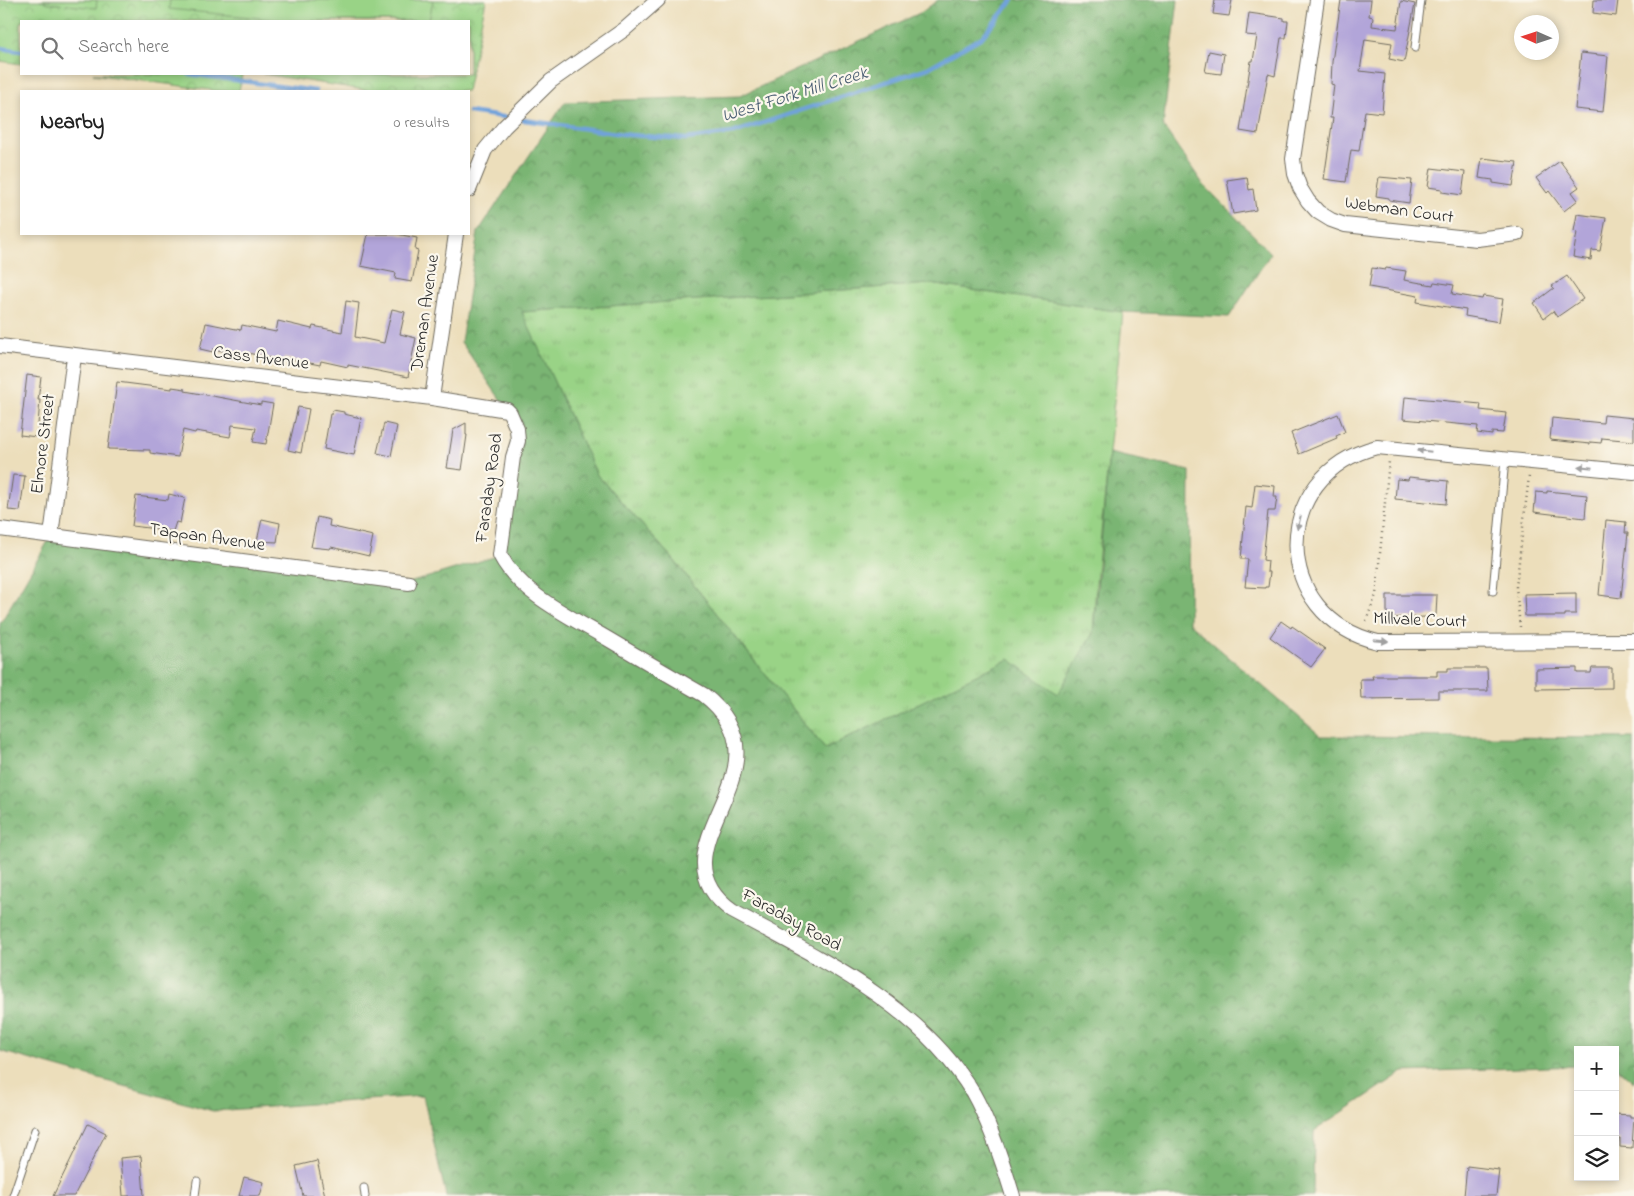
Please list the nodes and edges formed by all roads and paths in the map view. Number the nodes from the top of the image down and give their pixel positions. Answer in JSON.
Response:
{"nodes":[{"id":1,"x":658,"y":0,"type":"edge"},
{"id":2,"x":1317,"y":0,"type":"edge"},
{"id":3,"x":1421,"y":0,"type":"edge"},
{"id":4,"x":1415,"y":48,"type":"dead end"},
{"id":5,"x":471,"y":184,"type":"edge"},
{"id":6,"x":1517,"y":234,"type":"dead end"},
{"id":7,"x":456,"y":235,"type":"edge"},
{"id":8,"x":0,"y":346,"type":"edge"},
{"id":9,"x":74,"y":356,"type":"junction"},
{"id":10,"x":432,"y":398,"type":"junction"},
{"id":11,"x":513,"y":418,"type":"joint"},
{"id":12,"x":1390,"y":448,"type":"junction"},
{"id":13,"x":1505,"y":459,"type":"junction"},
{"id":14,"x":1530,"y":462,"type":"junction"},
{"id":15,"x":1634,"y":472,"type":"edge"},
{"id":16,"x":0,"y":529,"type":"edge"},
{"id":17,"x":51,"y":536,"type":"junction"},
{"id":18,"x":409,"y":584,"type":"dead end"},
{"id":19,"x":1493,"y":592,"type":"dead end"},
{"id":20,"x":1359,"y":636,"type":"junction"},
{"id":21,"x":1521,"y":641,"type":"junction"},
{"id":22,"x":1634,"y":641,"type":"edge"},
{"id":23,"x":36,"y":1130,"type":"dead end"},
{"id":24,"x":197,"y":1182,"type":"dead end"},
{"id":25,"x":13,"y":1196,"type":"edge"},
{"id":26,"x":195,"y":1196,"type":"edge"},
{"id":27,"x":1013,"y":1196,"type":"edge"}],
"edges":[{"from":1,"to":5,"type":"street"},
{"from":2,"to":6,"type":"street","name":"Webman Court"},
{"from":3,"to":4,"type":"lane"},
{"from":7,"to":10,"type":"street","name":"Dreman Avenue"},
{"from":8,"to":9,"type":"street","name":"Cass Avenue"},
{"from":9,"to":10,"type":"street","name":"Cass Avenue"},
{"from":9,"to":17,"type":"street","name":"Elmore Street"},
{"from":10,"to":11,"type":"street","name":"Cass Avenue"},
{"from":11,"to":27,"type":"street","name":"Faraday Road"},
{"from":13,"to":12,"type":"street","name":"Millvale Court","one_way":true},
{"from":12,"to":20,"type":"path"},
{"from":12,"to":20,"type":"street","name":"Millvale Court","one_way":true},
{"from":13,"to":14,"type":"street","name":"Millvale Court"},
{"from":13,"to":19,"type":"lane"},
{"from":15,"to":14,"type":"street","name":"Millvale Court","one_way":true},
{"from":14,"to":21,"type":"path"},
{"from":16,"to":17,"type":"street","name":"Tappan Avenue"},
{"from":17,"to":18,"type":"street","name":"Tappan Avenue"},
{"from":20,"to":21,"type":"street","name":"Millvale Court","one_way":true},
{"from":21,"to":22,"type":"street","name":"Millvale Court"},
{"from":23,"to":25,"type":"lane"},
{"from":24,"to":26,"type":"lane"}]}
